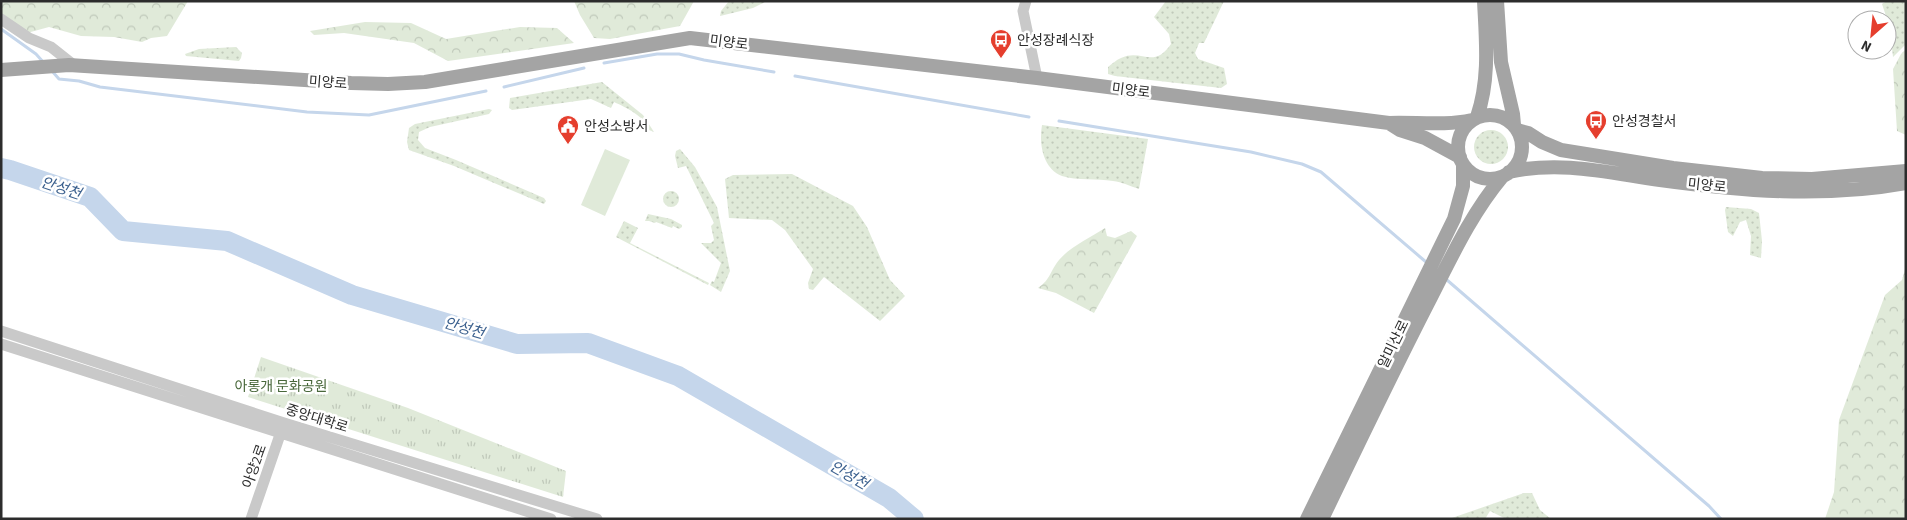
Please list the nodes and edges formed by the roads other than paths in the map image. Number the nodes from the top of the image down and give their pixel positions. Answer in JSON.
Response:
{"nodes":[{"id":1,"x":1026,"y":1,"type":"edge"},
{"id":2,"x":1484,"y":1,"type":"edge"},
{"id":3,"x":1497,"y":1,"type":"edge"},
{"id":4,"x":1,"y":20,"type":"edge"},
{"id":5,"x":72,"y":65,"type":"junction"},
{"id":6,"x":1,"y":70,"type":"edge"},
{"id":7,"x":1037,"y":78,"type":"junction"},
{"id":8,"x":1475,"y":119,"type":"junction"},
{"id":9,"x":1388,"y":123,"type":"junction"},
{"id":10,"x":1515,"y":127,"type":"junction"},
{"id":11,"x":1461,"y":161,"type":"junction"},
{"id":12,"x":1906,"y":171,"type":"edge"},
{"id":13,"x":1506,"y":175,"type":"junction"},
{"id":14,"x":1906,"y":184,"type":"edge"},
{"id":15,"x":1,"y":331,"type":"edge"},
{"id":16,"x":1,"y":344,"type":"edge"},
{"id":17,"x":283,"y":428,"type":"junction"},
{"id":18,"x":250,"y":519,"type":"edge"},
{"id":19,"x":551,"y":519,"type":"edge"},
{"id":20,"x":597,"y":519,"type":"edge"},
{"id":21,"x":1307,"y":519,"type":"edge"},
{"id":22,"x":1322,"y":519,"type":"edge"}],
"edges":[{"from":1,"to":7,"type":"street"},
{"from":2,"to":8,"type":"main road"},
{"from":3,"to":10,"type":"main road"},
{"from":4,"to":5,"type":"street"},
{"from":5,"to":6,"type":"main road","name":"미양로"},
{"from":5,"to":7,"type":"main road","name":"미양로"},
{"from":7,"to":9,"type":"main road","name":"미양로"},
{"from":8,"to":9,"type":"main road","name":"미양로"},
{"from":8,"to":10,"type":"main road"},
{"from":8,"to":11,"type":"main road"},
{"from":9,"to":11,"type":"main road","name":"미양로"},
{"from":10,"to":12,"type":"main road","name":"미양로"},
{"from":10,"to":13,"type":"main road"},
{"from":11,"to":13,"type":"main road"},
{"from":11,"to":21,"type":"main road","name":"알미산로"},
{"from":13,"to":14,"type":"main road","name":"미양로"},
{"from":13,"to":22,"type":"main road","name":"알미산로"},
{"from":15,"to":17,"type":"street","name":"중앙대학로"},
{"from":16,"to":17,"type":"street","name":"중앙대학로"},
{"from":17,"to":18,"type":"street","name":"아양2로"},
{"from":17,"to":19,"type":"street","name":"중앙대학로"},
{"from":17,"to":20,"type":"street","name":"중앙대학로"}]}
